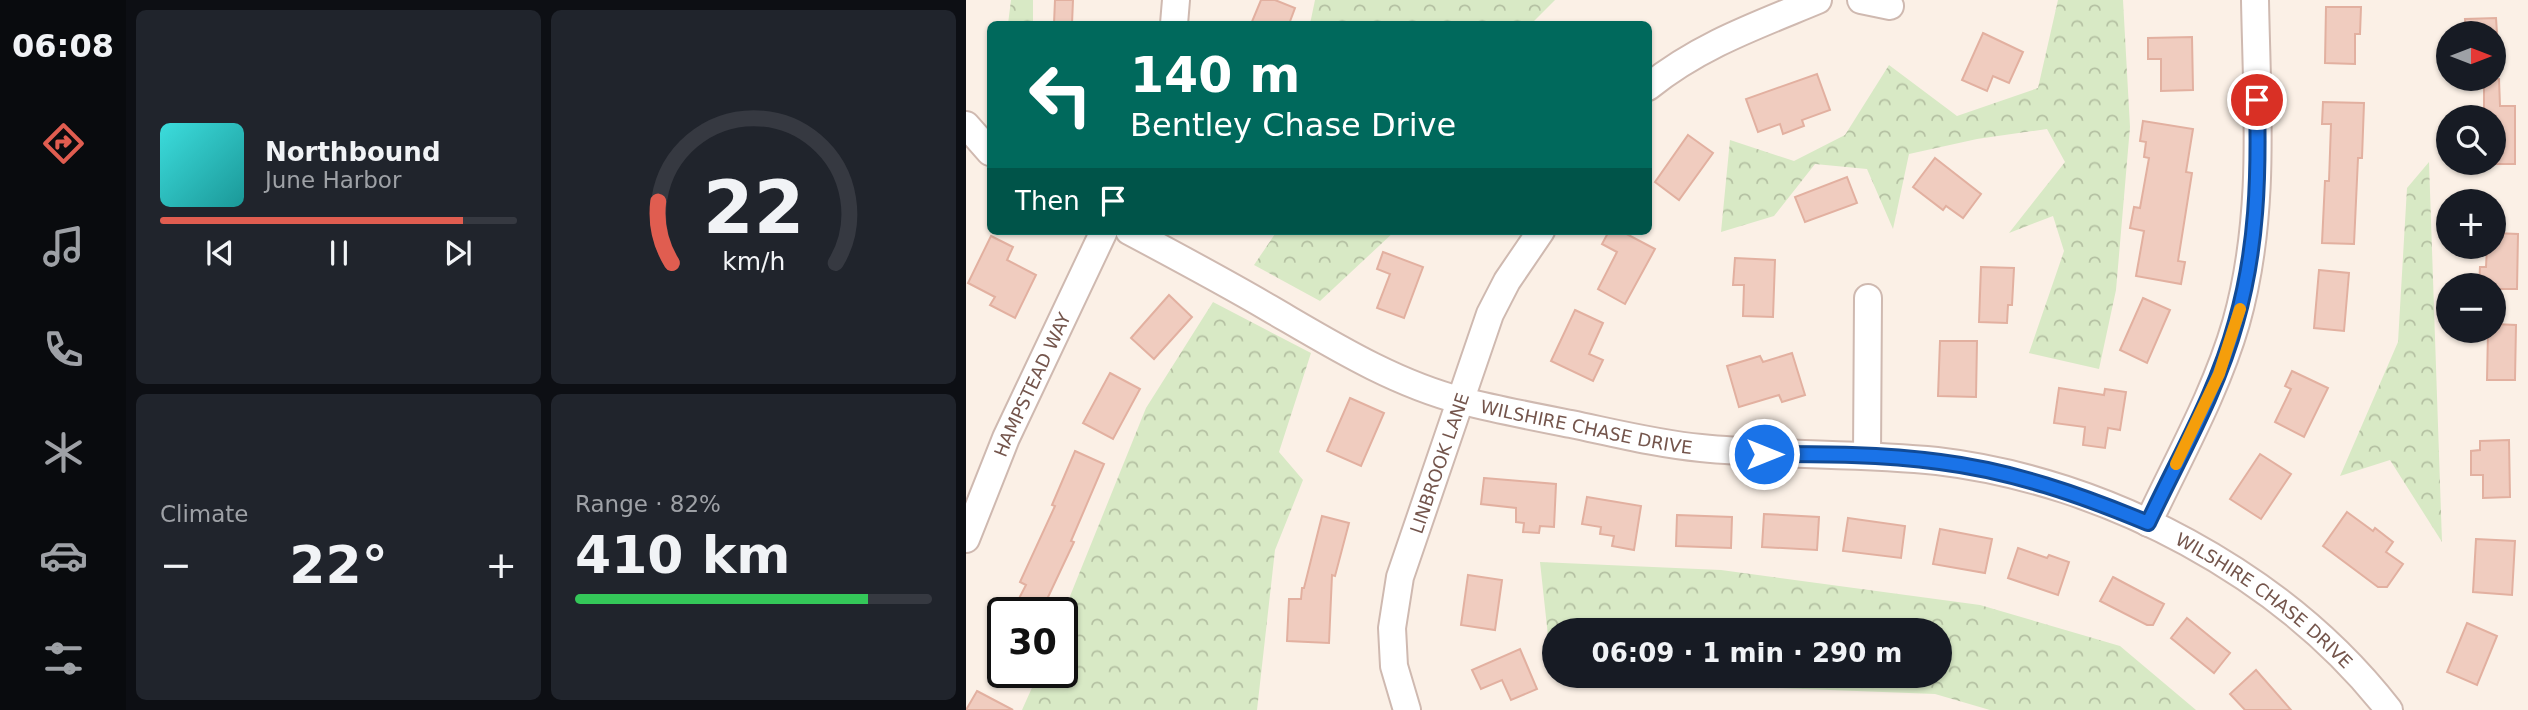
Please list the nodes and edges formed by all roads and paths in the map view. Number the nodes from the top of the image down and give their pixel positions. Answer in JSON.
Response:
{"nodes":[{"id":1,"x":1176,"y":0,"type":"edge"},
{"id":2,"x":1818,"y":0,"type":"edge"},
{"id":3,"x":1861,"y":0,"type":"edge"},
{"id":4,"x":2255,"y":0,"type":"edge"},
{"id":5,"x":1890,"y":6,"type":"dead end"},
{"id":6,"x":1174,"y":21,"type":"edge"},
{"id":7,"x":1652,"y":83,"type":"edge"},
{"id":8,"x":966,"y":125,"type":"edge"},
{"id":9,"x":987,"y":149,"type":"edge"},
{"id":10,"x":1102,"y":235,"type":"edge"},
{"id":11,"x":1136,"y":235,"type":"edge"},
{"id":12,"x":1538,"y":235,"type":"edge"},
{"id":13,"x":1868,"y":298,"type":"dead end"},
{"id":14,"x":1461,"y":401,"type":"junction"},
{"id":15,"x":1867,"y":455,"type":"junction"},
{"id":16,"x":2148,"y":523,"type":"junction"},
{"id":17,"x":966,"y":539,"type":"edge"},
{"id":18,"x":1407,"y":710,"type":"edge"},
{"id":19,"x":2389,"y":710,"type":"edge"}],
"edges":[{"from":1,"to":6,"type":"street"},
{"from":2,"to":7,"type":"street"},
{"from":3,"to":5,"type":"street"},
{"from":4,"to":16,"type":"street"},
{"from":8,"to":9,"type":"street"},
{"from":10,"to":17,"type":"street","name":"HAMPSTEAD WAY"},
{"from":11,"to":14,"type":"street","name":"WILSHIRE CHASE DRIVE"},
{"from":12,"to":14,"type":"street","name":"LINBROOK LANE"},
{"from":13,"to":15,"type":"street"},
{"from":14,"to":15,"type":"street","name":"WILSHIRE CHASE DRIVE"},
{"from":14,"to":18,"type":"street","name":"LINBROOK LANE"},
{"from":15,"to":16,"type":"street","name":"WILSHIRE CHASE DRIVE"},
{"from":16,"to":19,"type":"street","name":"WILSHIRE CHASE DRIVE"}]}
